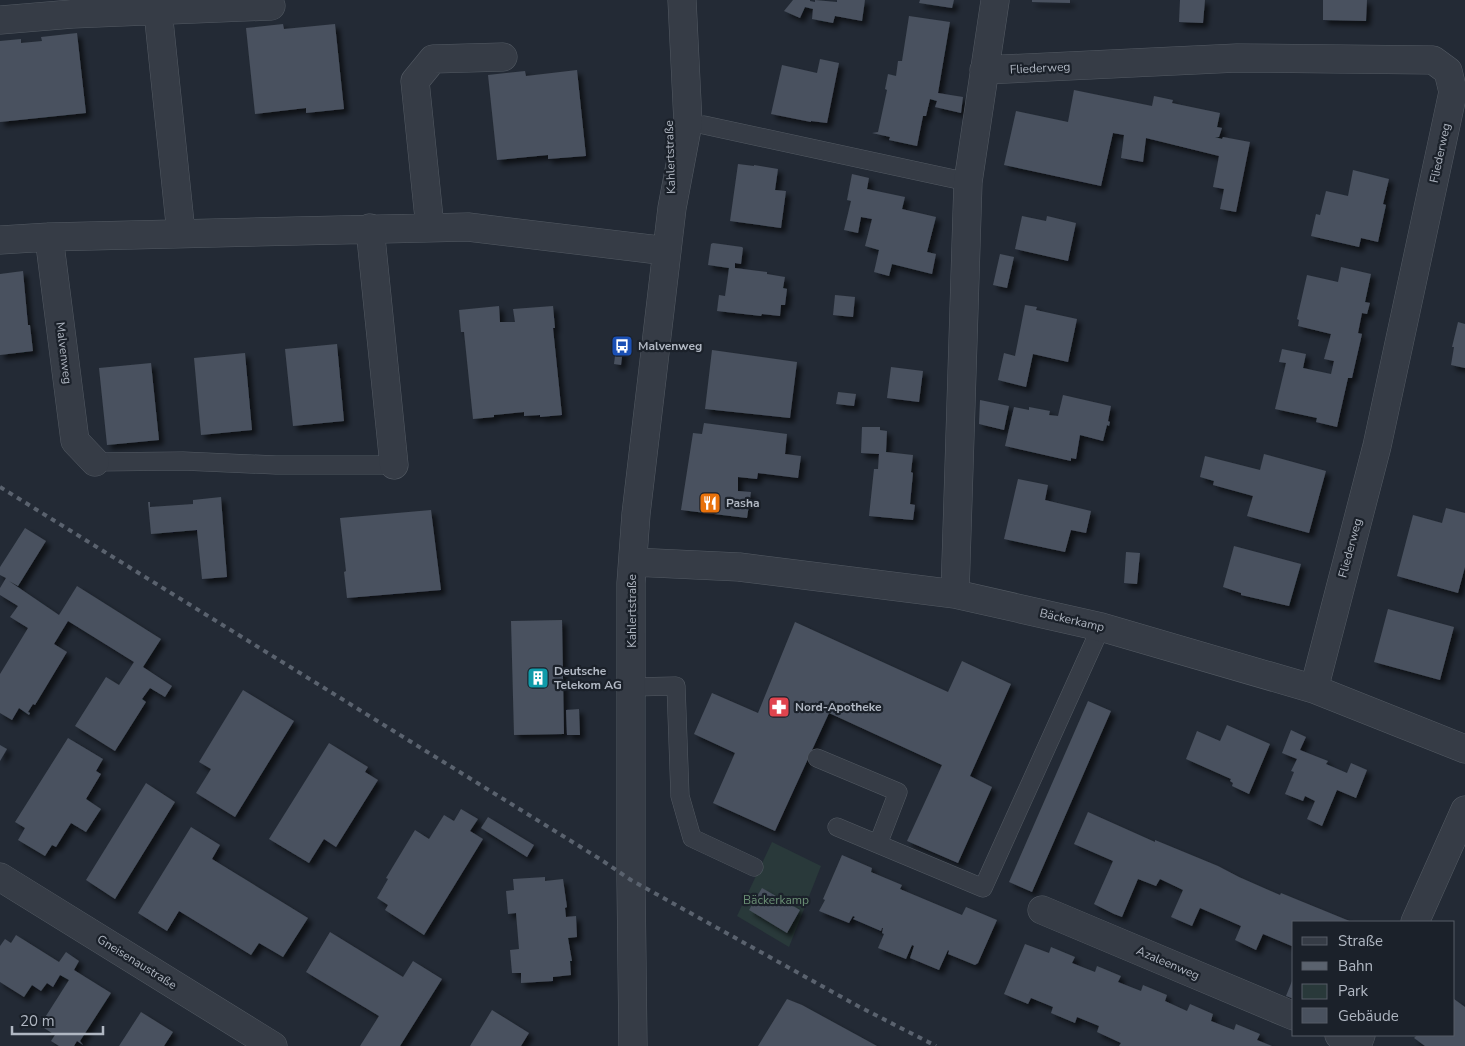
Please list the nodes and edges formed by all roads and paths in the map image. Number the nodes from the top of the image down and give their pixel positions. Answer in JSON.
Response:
{"nodes":[{"id":1,"x":682,"y":0,"type":"edge"},
{"id":2,"x":995,"y":1,"type":"dead end"},
{"id":3,"x":271,"y":6,"type":"dead end"},
{"id":4,"x":158,"y":10,"type":"junction"},
{"id":5,"x":0,"y":20,"type":"edge"},
{"id":6,"x":503,"y":57,"type":"dead end"},
{"id":7,"x":984,"y":70,"type":"junction"},
{"id":8,"x":704,"y":125,"type":"dead end"},
{"id":9,"x":968,"y":182,"type":"junction"},
{"id":10,"x":370,"y":228,"type":"junction"},
{"id":11,"x":430,"y":228,"type":"junction"},
{"id":12,"x":181,"y":234,"type":"junction"},
{"id":13,"x":49,"y":237,"type":"junction"},
{"id":14,"x":0,"y":240,"type":"edge"},
{"id":15,"x":668,"y":251,"type":"junction"},
{"id":16,"x":95,"y":462,"type":"joint"},
{"id":17,"x":394,"y":465,"type":"joint"},
{"id":18,"x":633,"y":562,"type":"junction"},
{"id":19,"x":955,"y":594,"type":"junction"},
{"id":20,"x":1101,"y":627,"type":"junction"},
{"id":21,"x":632,"y":688,"type":"junction"},
{"id":22,"x":1314,"y":689,"type":"junction"},
{"id":23,"x":1465,"y":750,"type":"edge"},
{"id":24,"x":817,"y":758,"type":"dead end"},
{"id":25,"x":1465,"y":810,"type":"edge"},
{"id":26,"x":837,"y":827,"type":"dead end"},
{"id":27,"x":878,"y":844,"type":"junction"},
{"id":28,"x":754,"y":867,"type":"dead end"},
{"id":29,"x":0,"y":877,"type":"edge"},
{"id":30,"x":1042,"y":910,"type":"dead end"},
{"id":31,"x":1414,"y":921,"type":"edge"},
{"id":32,"x":1292,"y":1015,"type":"edge"},
{"id":33,"x":1341,"y":1036,"type":"edge"},
{"id":34,"x":1362,"y":1036,"type":"edge"},
{"id":35,"x":273,"y":1046,"type":"edge"},
{"id":36,"x":633,"y":1046,"type":"edge"}],
"edges":[{"from":1,"to":15,"type":"street","name":"Kahlertstraße"},
{"from":2,"to":7,"type":"street"},
{"from":3,"to":4,"type":"street"},
{"from":4,"to":5,"type":"street"},
{"from":4,"to":12,"type":"street"},
{"from":6,"to":11,"type":"street"},
{"from":7,"to":9,"type":"street"},
{"from":7,"to":22,"type":"street","name":"Fliederweg"},
{"from":8,"to":9,"type":"lane"},
{"from":9,"to":19,"type":"street"},
{"from":10,"to":11,"type":"street"},
{"from":10,"to":12,"type":"street"},
{"from":10,"to":17,"type":"street"},
{"from":11,"to":15,"type":"street"},
{"from":12,"to":13,"type":"street"},
{"from":13,"to":14,"type":"street"},
{"from":13,"to":16,"type":"street","name":"Malvenweg"},
{"from":15,"to":18,"type":"street","name":"Kahlertstraße"},
{"from":16,"to":17,"type":"lane"},
{"from":18,"to":19,"type":"street","name":"Bäckerkamp"},
{"from":18,"to":21,"type":"street","name":"Kahlertstraße"},
{"from":19,"to":20,"type":"street","name":"Bäckerkamp"},
{"from":20,"to":22,"type":"street","name":"Bäckerkamp"},
{"from":20,"to":27,"type":"lane"},
{"from":21,"to":28,"type":"lane"},
{"from":21,"to":36,"type":"street","name":"Kahlertstraße"},
{"from":22,"to":23,"type":"street","name":"Bäckerkamp"},
{"from":24,"to":27,"type":"lane"},
{"from":25,"to":31,"type":"street"},
{"from":26,"to":27,"type":"lane"},
{"from":29,"to":35,"type":"street","name":"Gneisenaustraße"},
{"from":30,"to":32,"type":"street","name":"Azaleenweg"},
{"from":33,"to":34,"type":"street"}]}
